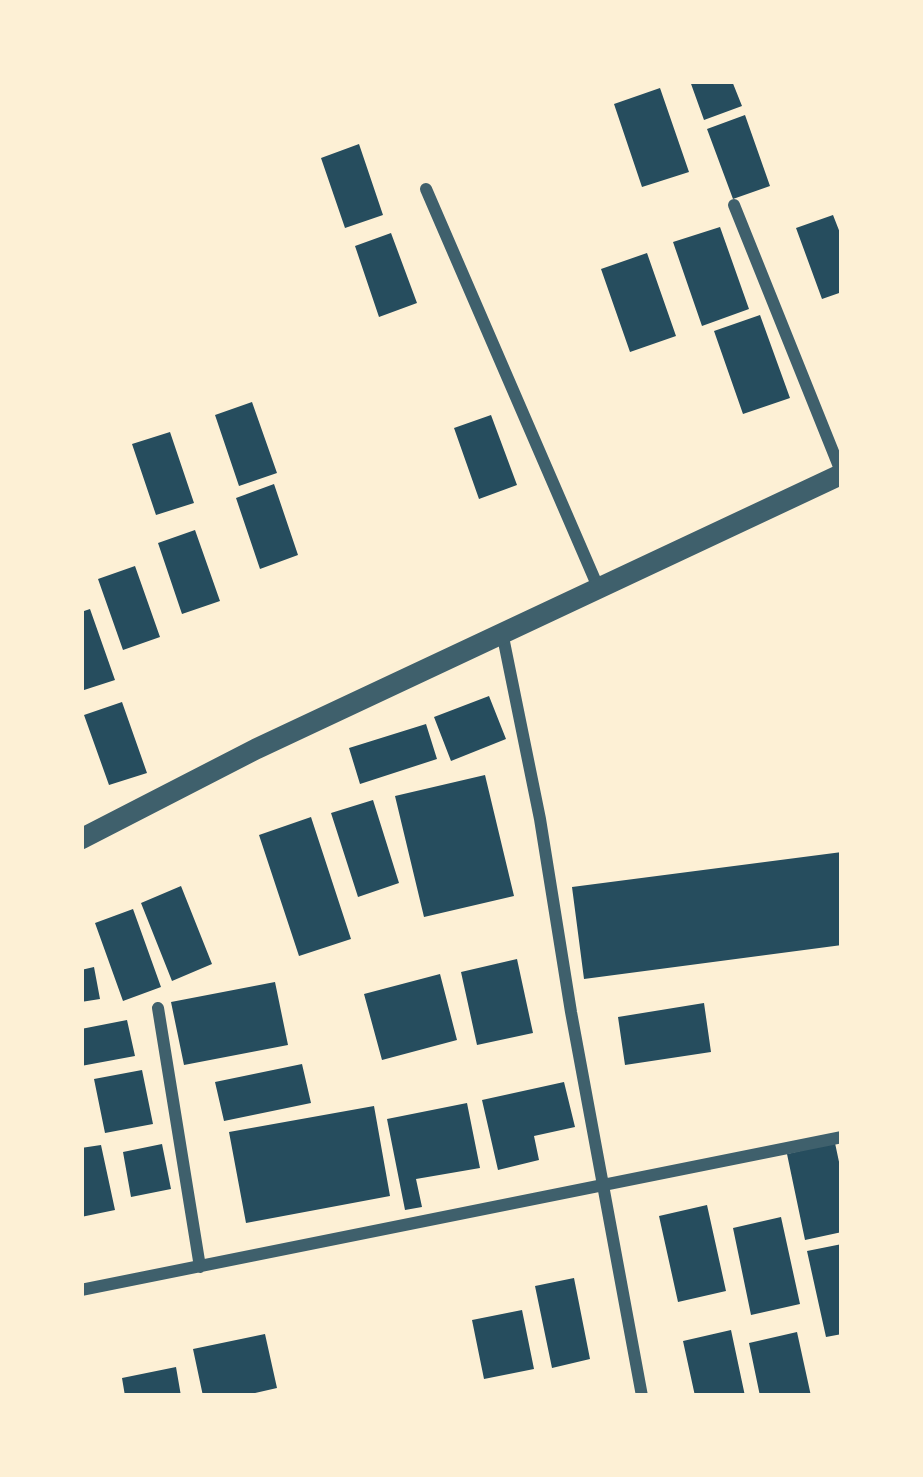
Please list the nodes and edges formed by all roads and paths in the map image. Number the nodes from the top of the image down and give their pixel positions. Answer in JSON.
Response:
{"nodes":[{"id":1,"x":426,"y":189,"type":"dead end"},
{"id":2,"x":734,"y":205,"type":"dead end"},
{"id":3,"x":842,"y":474,"type":"edge"},
{"id":4,"x":598,"y":587,"type":"junction"},
{"id":5,"x":502,"y":632,"type":"junction"},
{"id":6,"x":81,"y":839,"type":"edge"},
{"id":7,"x":158,"y":1008,"type":"dead end"},
{"id":8,"x":842,"y":1137,"type":"edge"},
{"id":9,"x":604,"y":1186,"type":"junction"},
{"id":10,"x":200,"y":1267,"type":"junction"},
{"id":11,"x":81,"y":1290,"type":"edge"},
{"id":12,"x":641,"y":1396,"type":"edge"}],
"edges":[{"from":1,"to":4,"type":"street"},
{"from":2,"to":3,"type":"street"},
{"from":3,"to":4,"type":"street"},
{"from":4,"to":5,"type":"street"},
{"from":5,"to":6,"type":"street"},
{"from":5,"to":9,"type":"street"},
{"from":7,"to":10,"type":"street"},
{"from":8,"to":9,"type":"street"},
{"from":9,"to":10,"type":"street"},
{"from":9,"to":12,"type":"street"},
{"from":10,"to":11,"type":"street"}]}
